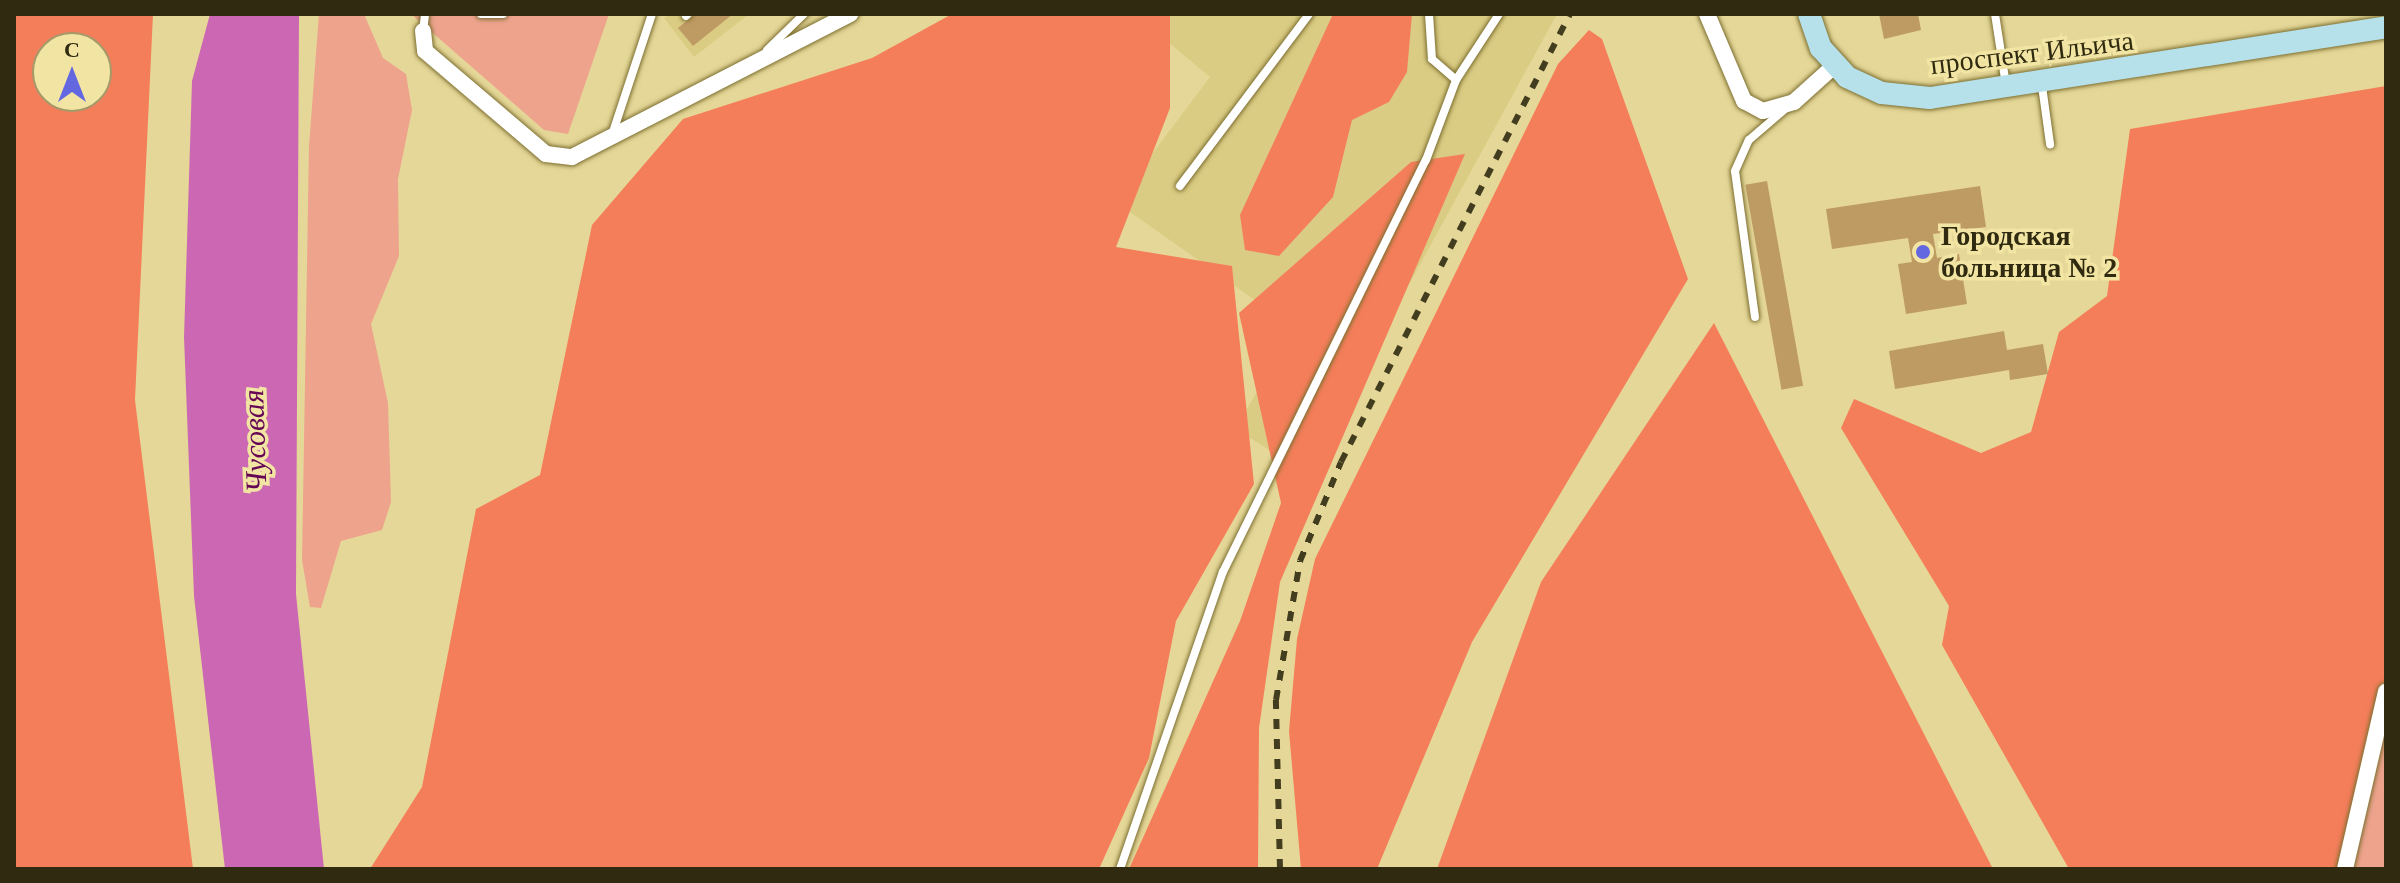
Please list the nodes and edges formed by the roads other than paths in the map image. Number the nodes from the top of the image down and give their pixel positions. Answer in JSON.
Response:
{"nodes":[{"id":1,"x":481,"y":14,"type":"edge"},
{"id":2,"x":503,"y":14,"type":"edge"},
{"id":3,"x":652,"y":14,"type":"edge"},
{"id":4,"x":804,"y":14,"type":"edge"},
{"id":5,"x":850,"y":14,"type":"edge"},
{"id":6,"x":1309,"y":14,"type":"edge"},
{"id":7,"x":1429,"y":14,"type":"edge"},
{"id":8,"x":1499,"y":14,"type":"edge"},
{"id":9,"x":1707,"y":14,"type":"edge"},
{"id":10,"x":1995,"y":14,"type":"edge"},
{"id":11,"x":1810,"y":19,"type":"edge"},
{"id":12,"x":424,"y":22,"type":"edge"},
{"id":13,"x":2386,"y":27,"type":"edge"},
{"id":14,"x":762,"y":56,"type":"junction"},
{"id":15,"x":1834,"y":66,"type":"junction"},
{"id":16,"x":1456,"y":80,"type":"junction"},
{"id":17,"x":2042,"y":86,"type":"junction"},
{"id":18,"x":2007,"y":90,"type":"junction"},
{"id":19,"x":1794,"y":102,"type":"junction"},
{"id":20,"x":611,"y":136,"type":"junction"},
{"id":21,"x":2050,"y":144,"type":"dead end"},
{"id":22,"x":1180,"y":186,"type":"dead end"},
{"id":23,"x":1755,"y":317,"type":"dead end"},
{"id":24,"x":2386,"y":692,"type":"edge"},
{"id":25,"x":1120,"y":869,"type":"edge"},
{"id":26,"x":2345,"y":869,"type":"edge"}],
"edges":[{"from":1,"to":2,"type":"lane"},
{"from":3,"to":20,"type":"lane"},
{"from":4,"to":14,"type":"lane"},
{"from":5,"to":14,"type":"street"},
{"from":6,"to":22,"type":"lane"},
{"from":7,"to":16,"type":"lane"},
{"from":8,"to":16,"type":"lane"},
{"from":9,"to":19,"type":"street"},
{"from":10,"to":18,"type":"lane"},
{"from":11,"to":15,"type":"street","name":"проспект Ильича"},
{"from":12,"to":20,"type":"street"},
{"from":13,"to":17,"type":"street","name":"проспект Ильича"},
{"from":14,"to":20,"type":"street"},
{"from":15,"to":18,"type":"street","name":"проспект Ильича"},
{"from":15,"to":19,"type":"street"},
{"from":16,"to":25,"type":"lane"},
{"from":17,"to":18,"type":"street","name":"проспект Ильича"},
{"from":17,"to":21,"type":"lane"},
{"from":19,"to":23,"type":"lane"},
{"from":24,"to":26,"type":"street"}]}
